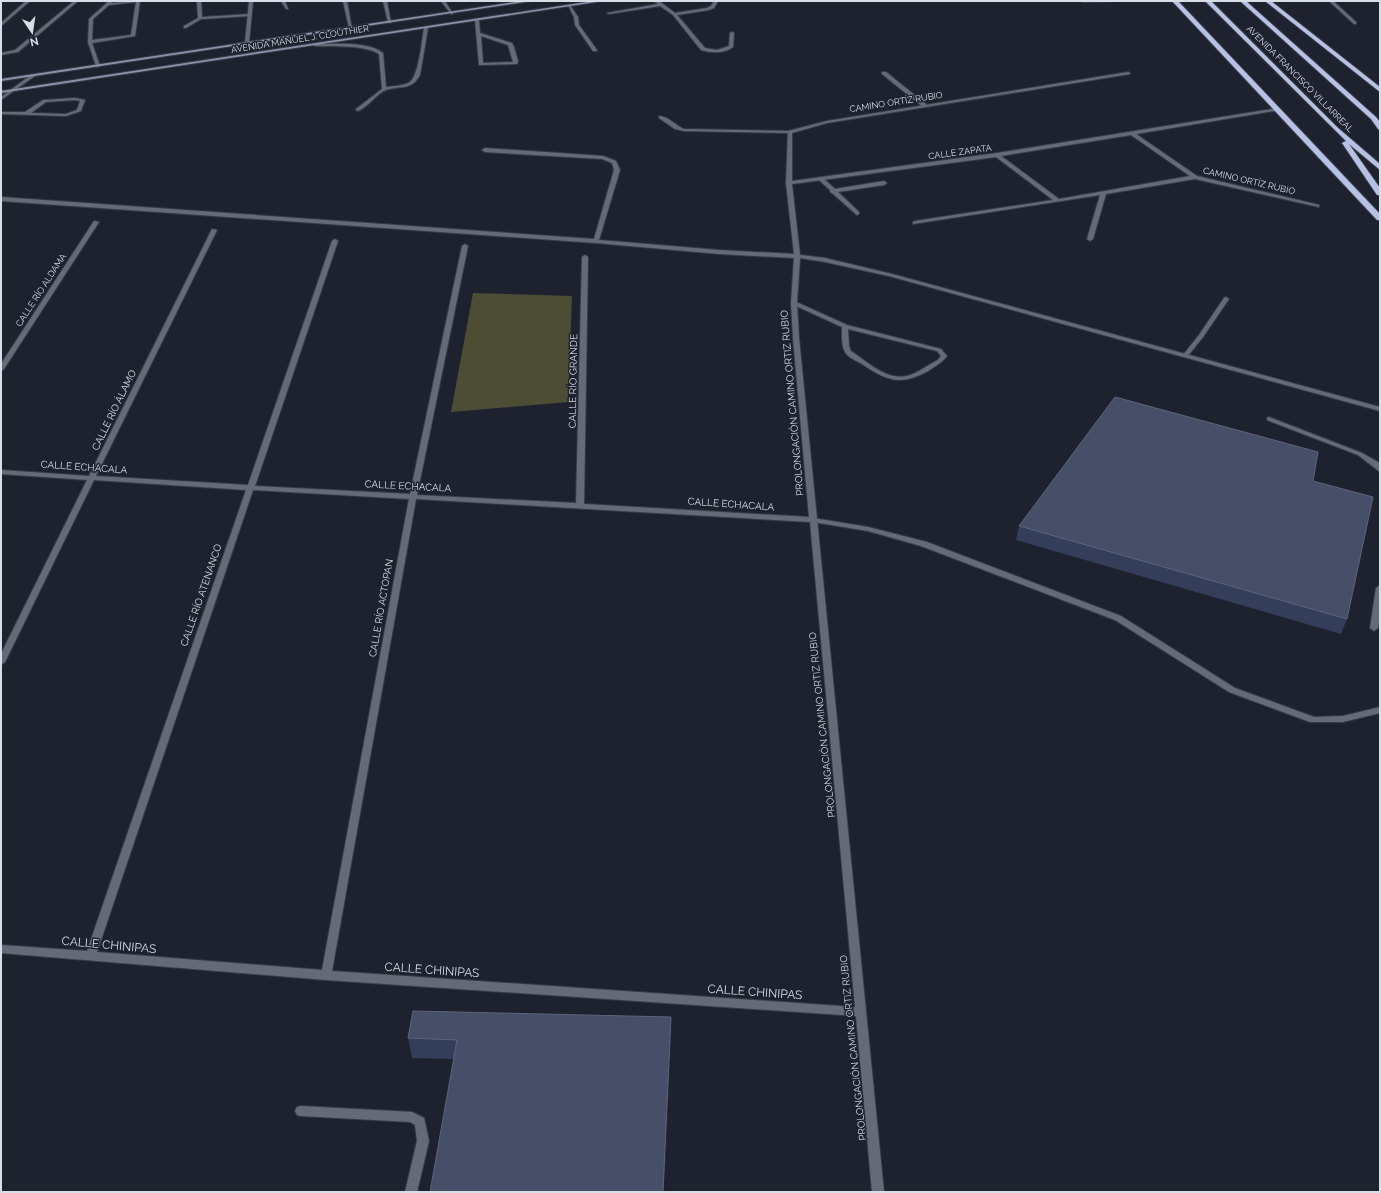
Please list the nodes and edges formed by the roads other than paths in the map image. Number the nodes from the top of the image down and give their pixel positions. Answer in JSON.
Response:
{"nodes":[{"id":1,"x":28,"y":1,"type":"edge"},
{"id":2,"x":76,"y":1,"type":"edge"},
{"id":3,"x":138,"y":1,"type":"edge"},
{"id":4,"x":199,"y":1,"type":"edge"},
{"id":5,"x":251,"y":1,"type":"edge"},
{"id":6,"x":284,"y":1,"type":"edge"},
{"id":7,"x":346,"y":1,"type":"edge"},
{"id":8,"x":385,"y":1,"type":"edge"},
{"id":9,"x":443,"y":1,"type":"edge"},
{"id":10,"x":530,"y":1,"type":"edge"},
{"id":11,"x":601,"y":1,"type":"edge"},
{"id":12,"x":656,"y":1,"type":"edge"},
{"id":13,"x":716,"y":1,"type":"edge"},
{"id":14,"x":1175,"y":1,"type":"edge"},
{"id":15,"x":1208,"y":1,"type":"edge"},
{"id":16,"x":1243,"y":1,"type":"edge"},
{"id":17,"x":1268,"y":1,"type":"edge"},
{"id":18,"x":1331,"y":1,"type":"edge"},
{"id":19,"x":110,"y":2,"type":"edge"},
{"id":20,"x":515,"y":2,"type":"edge"},
{"id":21,"x":660,"y":5,"type":"junction"},
{"id":22,"x":569,"y":6,"type":"junction"},
{"id":23,"x":287,"y":8,"type":"dead end"},
{"id":24,"x":452,"y":12,"type":"junction"},
{"id":25,"x":609,"y":13,"type":"dead end"},
{"id":26,"x":674,"y":14,"type":"junction"},
{"id":27,"x":250,"y":15,"type":"junction"},
{"id":28,"x":200,"y":18,"type":"junction"},
{"id":29,"x":476,"y":20,"type":"junction"},
{"id":30,"x":390,"y":22,"type":"junction"},
{"id":31,"x":1355,"y":23,"type":"dead end"},
{"id":32,"x":1,"y":25,"type":"edge"},
{"id":33,"x":185,"y":27,"type":"dead end"},
{"id":34,"x":351,"y":28,"type":"junction"},
{"id":35,"x":426,"y":28,"type":"junction"},
{"id":36,"x":732,"y":33,"type":"dead end"},
{"id":37,"x":479,"y":34,"type":"junction"},
{"id":38,"x":90,"y":42,"type":"junction"},
{"id":39,"x":247,"y":43,"type":"junction"},
{"id":40,"x":315,"y":45,"type":"junction"},
{"id":41,"x":595,"y":50,"type":"dead end"},
{"id":42,"x":1,"y":54,"type":"edge"},
{"id":43,"x":98,"y":66,"type":"junction"},
{"id":44,"x":884,"y":73,"type":"dead end"},
{"id":45,"x":1128,"y":73,"type":"dead end"},
{"id":46,"x":33,"y":76,"type":"junction"},
{"id":47,"x":1,"y":80,"type":"edge"},
{"id":48,"x":384,"y":89,"type":"junction"},
{"id":49,"x":14,"y":90,"type":"junction"},
{"id":50,"x":1380,"y":90,"type":"edge"},
{"id":51,"x":1,"y":92,"type":"edge"},
{"id":52,"x":1,"y":100,"type":"edge"},
{"id":53,"x":925,"y":106,"type":"junction"},
{"id":54,"x":1278,"y":109,"type":"junction"},
{"id":55,"x":358,"y":110,"type":"dead end"},
{"id":56,"x":1,"y":113,"type":"edge"},
{"id":57,"x":26,"y":114,"type":"junction"},
{"id":58,"x":661,"y":117,"type":"dead end"},
{"id":59,"x":1377,"y":120,"type":"edge"},
{"id":60,"x":1334,"y":128,"type":"junction"},
{"id":61,"x":1380,"y":128,"type":"edge"},
{"id":62,"x":790,"y":132,"type":"junction"},
{"id":63,"x":1132,"y":133,"type":"junction"},
{"id":64,"x":485,"y":150,"type":"dead end"},
{"id":65,"x":997,"y":155,"type":"junction"},
{"id":66,"x":1380,"y":168,"type":"edge"},
{"id":67,"x":1195,"y":177,"type":"junction"},
{"id":68,"x":821,"y":179,"type":"junction"},
{"id":69,"x":789,"y":183,"type":"junction"},
{"id":70,"x":884,"y":183,"type":"dead end"},
{"id":71,"x":832,"y":191,"type":"junction"},
{"id":72,"x":1380,"y":192,"type":"edge"},
{"id":73,"x":1102,"y":194,"type":"junction"},
{"id":74,"x":1,"y":199,"type":"edge"},
{"id":75,"x":1058,"y":202,"type":"junction"},
{"id":76,"x":1317,"y":206,"type":"dead end"},
{"id":77,"x":857,"y":213,"type":"dead end"},
{"id":78,"x":1380,"y":218,"type":"edge"},
{"id":79,"x":96,"y":222,"type":"dead end"},
{"id":80,"x":915,"y":224,"type":"dead end"},
{"id":81,"x":214,"y":230,"type":"dead end"},
{"id":82,"x":1090,"y":239,"type":"dead end"},
{"id":83,"x":596,"y":240,"type":"junction"},
{"id":84,"x":335,"y":241,"type":"dead end"},
{"id":85,"x":465,"y":246,"type":"dead end"},
{"id":86,"x":797,"y":256,"type":"junction"},
{"id":87,"x":585,"y":257,"type":"dead end"},
{"id":88,"x":1226,"y":299,"type":"dead end"},
{"id":89,"x":794,"y":303,"type":"junction"},
{"id":90,"x":845,"y":326,"type":"junction"},
{"id":91,"x":1185,"y":356,"type":"junction"},
{"id":92,"x":1,"y":369,"type":"edge"},
{"id":93,"x":1380,"y":409,"type":"edge"},
{"id":94,"x":1269,"y":419,"type":"dead end"},
{"id":95,"x":1380,"y":470,"type":"edge"},
{"id":96,"x":1,"y":472,"type":"edge"},
{"id":97,"x":92,"y":478,"type":"junction"},
{"id":98,"x":250,"y":487,"type":"junction"},
{"id":99,"x":413,"y":496,"type":"junction"},
{"id":100,"x":580,"y":505,"type":"junction"},
{"id":101,"x":813,"y":520,"type":"junction"},
{"id":102,"x":1380,"y":588,"type":"edge"},
{"id":103,"x":1374,"y":628,"type":"dead end"},
{"id":104,"x":1,"y":662,"type":"edge"},
{"id":105,"x":1380,"y":710,"type":"edge"},
{"id":106,"x":1,"y":949,"type":"edge"},
{"id":107,"x":90,"y":957,"type":"junction"},
{"id":108,"x":326,"y":975,"type":"junction"},
{"id":109,"x":861,"y":1012,"type":"junction"},
{"id":110,"x":301,"y":1111,"type":"dead end"},
{"id":111,"x":411,"y":1192,"type":"edge"},
{"id":112,"x":878,"y":1192,"type":"edge"}],
"edges":[{"from":1,"to":32,"type":"street"},
{"from":2,"to":42,"type":"street"},
{"from":3,"to":19,"type":"street"},
{"from":3,"to":38,"type":"street"},
{"from":4,"to":28,"type":"street"},
{"from":5,"to":27,"type":"street"},
{"from":6,"to":23,"type":"street"},
{"from":7,"to":34,"type":"street"},
{"from":8,"to":30,"type":"street"},
{"from":9,"to":24,"type":"street"},
{"from":10,"to":20,"type":"main road","name":"AVENIDA MANUEL J. CLOUTHIER"},
{"from":11,"to":22,"type":"main road","name":"AVENIDA MANUEL J. CLOUTHIER"},
{"from":12,"to":21,"type":"street"},
{"from":13,"to":26,"type":"street"},
{"from":14,"to":54,"type":"highway"},
{"from":15,"to":60,"type":"highway","name":"AVENIDA FRANCISCO VILLARREAL"},
{"from":16,"to":59,"type":"highway","name":"AVENIDA FRANCISCO VILLARREAL"},
{"from":17,"to":50,"type":"highway"},
{"from":18,"to":31,"type":"street"},
{"from":19,"to":38,"type":"street"},
{"from":20,"to":24,"type":"main road","name":"AVENIDA MANUEL J. CLOUTHIER"},
{"from":21,"to":25,"type":"street"},
{"from":21,"to":26,"type":"street"},
{"from":22,"to":29,"type":"main road","name":"AVENIDA MANUEL J. CLOUTHIER"},
{"from":22,"to":41,"type":"street"},
{"from":24,"to":30,"type":"main road","name":"AVENIDA MANUEL J. CLOUTHIER"},
{"from":26,"to":36,"type":"street"},
{"from":27,"to":28,"type":"street"},
{"from":27,"to":39,"type":"street"},
{"from":28,"to":33,"type":"street"},
{"from":29,"to":35,"type":"main road","name":"AVENIDA MANUEL J. CLOUTHIER"},
{"from":29,"to":37,"type":"street"},
{"from":30,"to":34,"type":"main road","name":"AVENIDA MANUEL J. CLOUTHIER"},
{"from":34,"to":39,"type":"main road","name":"AVENIDA MANUEL J. CLOUTHIER"},
{"from":35,"to":40,"type":"main road","name":"AVENIDA MANUEL J. CLOUTHIER"},
{"from":35,"to":48,"type":"street"},
{"from":37,"to":37,"type":"street"},
{"from":38,"to":43,"type":"street"},
{"from":39,"to":43,"type":"main road","name":"AVENIDA MANUEL J. CLOUTHIER"},
{"from":40,"to":48,"type":"street"},
{"from":40,"to":49,"type":"main road","name":"AVENIDA MANUEL J. CLOUTHIER"},
{"from":43,"to":46,"type":"main road","name":"AVENIDA MANUEL J. CLOUTHIER"},
{"from":44,"to":53,"type":"street"},
{"from":45,"to":53,"type":"street","name":"CAMINO ORTÍZ RUBIO"},
{"from":46,"to":47,"type":"main road","name":"AVENIDA MANUEL J. CLOUTHIER"},
{"from":46,"to":49,"type":"street"},
{"from":48,"to":55,"type":"street"},
{"from":49,"to":51,"type":"main road","name":"AVENIDA MANUEL J. CLOUTHIER"},
{"from":49,"to":52,"type":"street"},
{"from":53,"to":62,"type":"street","name":"CAMINO ORTÍZ RUBIO"},
{"from":54,"to":63,"type":"street","name":"CALLE ZAPATA"},
{"from":54,"to":78,"type":"highway"},
{"from":56,"to":57,"type":"street"},
{"from":57,"to":57,"type":"street"},
{"from":58,"to":62,"type":"street","name":"CAMINO ORTÍZ RUBIO"},
{"from":59,"to":61,"type":"highway","name":"AVENIDA FRANCISCO VILLARREAL"},
{"from":60,"to":66,"type":"highway","name":"AVENIDA FRANCISCO VILLARREAL"},
{"from":60,"to":72,"type":"highway"},
{"from":62,"to":69,"type":"street"},
{"from":63,"to":65,"type":"street","name":"CALLE ZAPATA"},
{"from":63,"to":67,"type":"street"},
{"from":64,"to":83,"type":"street"},
{"from":65,"to":68,"type":"street","name":"CALLE ZAPATA"},
{"from":65,"to":75,"type":"street"},
{"from":67,"to":73,"type":"street","name":"CAMINO ORTÍZ RUBIO"},
{"from":67,"to":76,"type":"street","name":"CAMINO ORTÍZ RUBIO"},
{"from":68,"to":69,"type":"street","name":"CALLE ZAPATA"},
{"from":68,"to":71,"type":"street"},
{"from":69,"to":86,"type":"street"},
{"from":70,"to":71,"type":"street"},
{"from":71,"to":77,"type":"street"},
{"from":73,"to":75,"type":"street","name":"CAMINO ORTÍZ RUBIO"},
{"from":73,"to":82,"type":"street"},
{"from":74,"to":83,"type":"street"},
{"from":75,"to":80,"type":"street","name":"CAMINO ORTÍZ RUBIO"},
{"from":79,"to":92,"type":"street","name":"CALLE RÍO ALDAMA"},
{"from":81,"to":97,"type":"street","name":"CALLE RÍO ÁLAMO"},
{"from":83,"to":86,"type":"street"},
{"from":84,"to":98,"type":"street","name":"CALLE RÍO ATENANCO"},
{"from":85,"to":99,"type":"street","name":"CALLE RÍO ACTOPAN"},
{"from":86,"to":89,"type":"street","name":"PROLONGACIÓN CAMINO ORTIZ RUBIO"},
{"from":86,"to":91,"type":"street"},
{"from":87,"to":100,"type":"street","name":"CALLE RÍO GRANDE"},
{"from":88,"to":91,"type":"street"},
{"from":89,"to":90,"type":"street"},
{"from":89,"to":101,"type":"street","name":"PROLONGACIÓN CAMINO ORTIZ RUBIO"},
{"from":90,"to":90,"type":"street"},
{"from":91,"to":93,"type":"street"},
{"from":94,"to":95,"type":"street"},
{"from":96,"to":97,"type":"street","name":"CALLE ECHACALA"},
{"from":97,"to":98,"type":"street","name":"CALLE ECHACALA"},
{"from":97,"to":104,"type":"street","name":"CALLE RÍO ÁLAMO"},
{"from":98,"to":99,"type":"street","name":"CALLE ECHACALA"},
{"from":98,"to":107,"type":"street","name":"CALLE RÍO ATENANCO"},
{"from":99,"to":100,"type":"street","name":"CALLE ECHACALA"},
{"from":99,"to":108,"type":"street","name":"CALLE RÍO ACTOPAN"},
{"from":100,"to":101,"type":"street","name":"CALLE ECHACALA"},
{"from":101,"to":105,"type":"street","name":"CALLE ECHACALA"},
{"from":101,"to":109,"type":"street","name":"PROLONGACIÓN CAMINO ORTIZ RUBIO"},
{"from":102,"to":103,"type":"street"},
{"from":106,"to":107,"type":"street","name":"CALLE CHINIPAS"},
{"from":107,"to":108,"type":"street","name":"CALLE CHINIPAS"},
{"from":108,"to":109,"type":"street","name":"CALLE CHINIPAS"},
{"from":109,"to":112,"type":"street","name":"PROLONGACIÓN CAMINO ORTIZ RUBIO"},
{"from":110,"to":111,"type":"street"}]}
